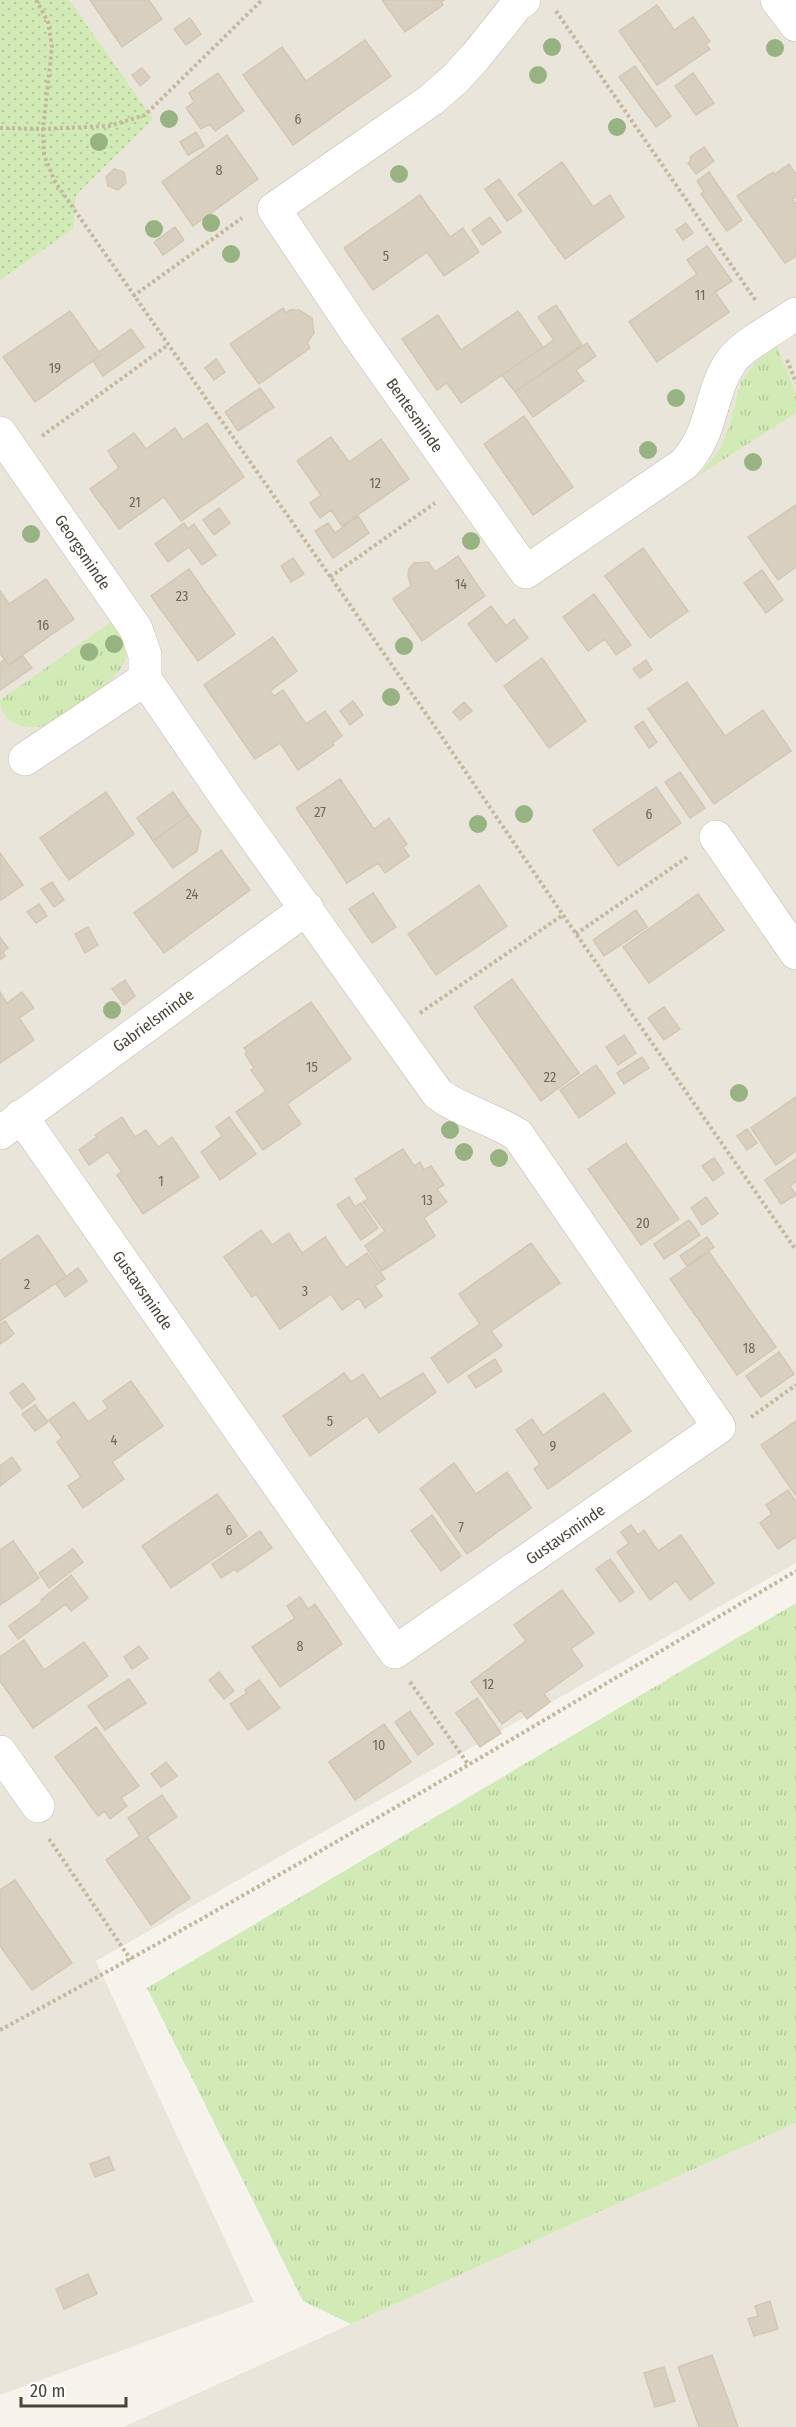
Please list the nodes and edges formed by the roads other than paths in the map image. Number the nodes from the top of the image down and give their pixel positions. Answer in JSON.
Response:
{"nodes":[{"id":1,"x":524,"y":0,"type":"edge"},
{"id":2,"x":777,"y":0,"type":"edge"},
{"id":3,"x":796,"y":25,"type":"edge"},
{"id":4,"x":785,"y":321,"type":"edge"},
{"id":5,"x":8,"y":443,"type":"edge"},
{"id":6,"x":145,"y":679,"type":"junction"},
{"id":7,"x":25,"y":759,"type":"dead end"},
{"id":8,"x":716,"y":837,"type":"road end"},
{"id":9,"x":307,"y":908,"type":"junction"},
{"id":10,"x":796,"y":953,"type":"edge"},
{"id":11,"x":11,"y":1124,"type":"edge"},
{"id":12,"x":0,"y":1752,"type":"edge"},
{"id":13,"x":38,"y":1806,"type":"road end"}],
"edges":[{"from":1,"to":4,"type":"street","name":"Bentesminde"},
{"from":2,"to":3,"type":"street"},
{"from":5,"to":6,"type":"street","name":"Georgsminde"},
{"from":6,"to":7,"type":"street"},
{"from":6,"to":9,"type":"street"},
{"from":8,"to":10,"type":"street"},
{"from":9,"to":11,"type":"street","name":"Gabrielsminde"},
{"from":9,"to":11,"type":"street","name":"Gustavsminde"},
{"from":12,"to":13,"type":"street"}]}
